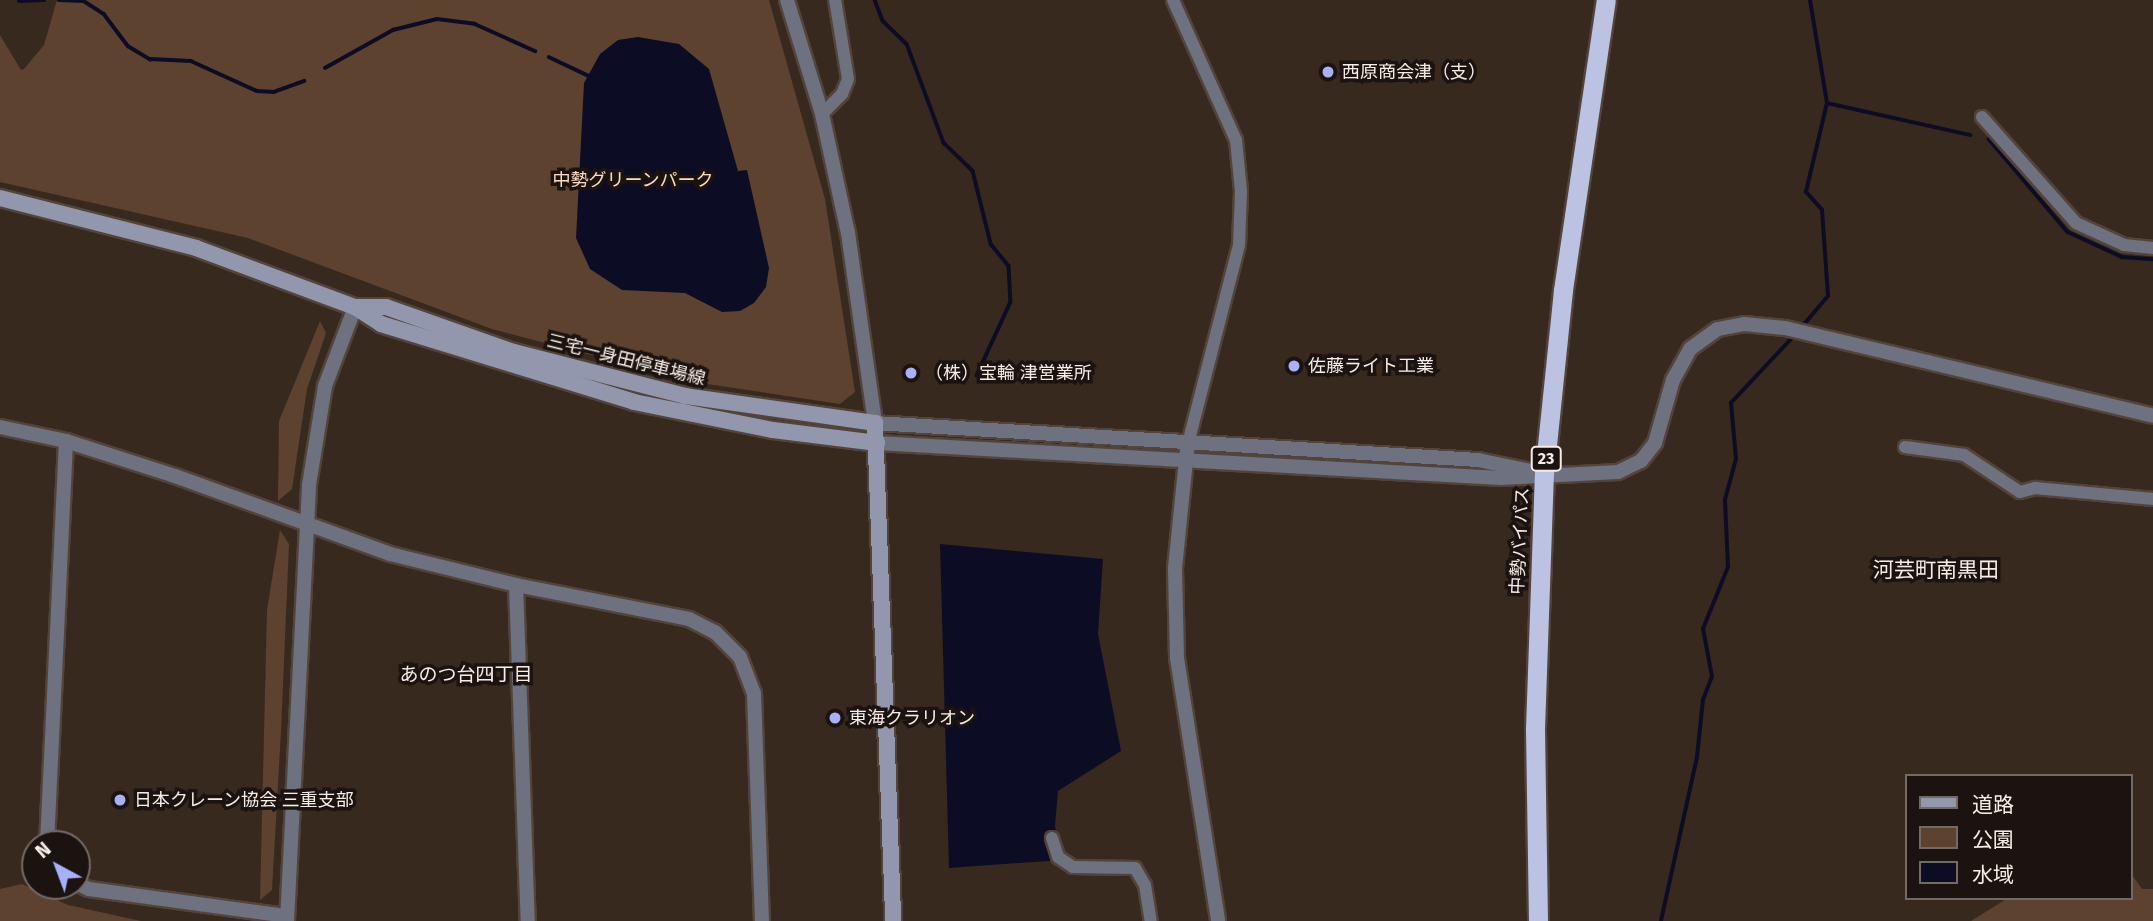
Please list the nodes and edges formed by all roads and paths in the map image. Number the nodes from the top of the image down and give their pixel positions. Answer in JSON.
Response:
{"nodes":[{"id":1,"x":787,"y":0,"type":"edge"},
{"id":2,"x":835,"y":0,"type":"edge"},
{"id":3,"x":1173,"y":0,"type":"edge"},
{"id":4,"x":1606,"y":0,"type":"edge"},
{"id":5,"x":822,"y":114,"type":"junction"},
{"id":6,"x":1982,"y":117,"type":"dead end"},
{"id":7,"x":0,"y":198,"type":"edge"},
{"id":8,"x":2153,"y":248,"type":"edge"},
{"id":9,"x":355,"y":307,"type":"junction"},
{"id":10,"x":2153,"y":416,"type":"edge"},
{"id":11,"x":875,"y":423,"type":"junction"},
{"id":12,"x":0,"y":426,"type":"edge"},
{"id":13,"x":66,"y":442,"type":"junction"},
{"id":14,"x":877,"y":443,"type":"junction"},
{"id":15,"x":1188,"y":443,"type":"junction"},
{"id":16,"x":1905,"y":447,"type":"dead end"},
{"id":17,"x":1186,"y":460,"type":"junction"},
{"id":18,"x":1544,"y":474,"type":"junction"},
{"id":19,"x":2153,"y":499,"type":"edge"},
{"id":20,"x":307,"y":524,"type":"junction"},
{"id":21,"x":516,"y":585,"type":"junction"},
{"id":22,"x":48,"y":830,"type":"edge"},
{"id":23,"x":1052,"y":838,"type":"dead end"},
{"id":24,"x":91,"y":889,"type":"edge"},
{"id":25,"x":287,"y":918,"type":"edge"},
{"id":26,"x":528,"y":921,"type":"edge"},
{"id":27,"x":762,"y":921,"type":"edge"},
{"id":28,"x":892,"y":921,"type":"edge"},
{"id":29,"x":1150,"y":921,"type":"edge"},
{"id":30,"x":1218,"y":921,"type":"edge"},
{"id":31,"x":1538,"y":921,"type":"edge"}],
"edges":[{"from":1,"to":5,"type":"street"},
{"from":2,"to":5,"type":"street"},
{"from":3,"to":15,"type":"street"},
{"from":4,"to":18,"type":"highway","name":"中勢バイパス","number":"23"},
{"from":5,"to":11,"type":"street"},
{"from":6,"to":8,"type":"street"},
{"from":7,"to":9,"type":"main road","name":"三宅一身田停車場線"},
{"from":9,"to":11,"type":"main road","name":"三宅一身田停車場線"},
{"from":9,"to":14,"type":"main road","name":"三宅一身田停車場線"},
{"from":9,"to":20,"type":"street"},
{"from":10,"to":18,"type":"street"},
{"from":11,"to":14,"type":"main road"},
{"from":11,"to":15,"type":"street"},
{"from":12,"to":13,"type":"street"},
{"from":13,"to":20,"type":"street"},
{"from":13,"to":22,"type":"street"},
{"from":14,"to":17,"type":"street"},
{"from":14,"to":28,"type":"main road"},
{"from":15,"to":17,"type":"street"},
{"from":15,"to":18,"type":"street"},
{"from":16,"to":19,"type":"street"},
{"from":17,"to":18,"type":"street"},
{"from":17,"to":30,"type":"street"},
{"from":18,"to":31,"type":"highway","name":"中勢バイパス","number":"23"},
{"from":20,"to":21,"type":"street"},
{"from":20,"to":25,"type":"street"},
{"from":21,"to":26,"type":"street"},
{"from":21,"to":27,"type":"street"},
{"from":23,"to":29,"type":"street"},
{"from":24,"to":25,"type":"street"}]}
